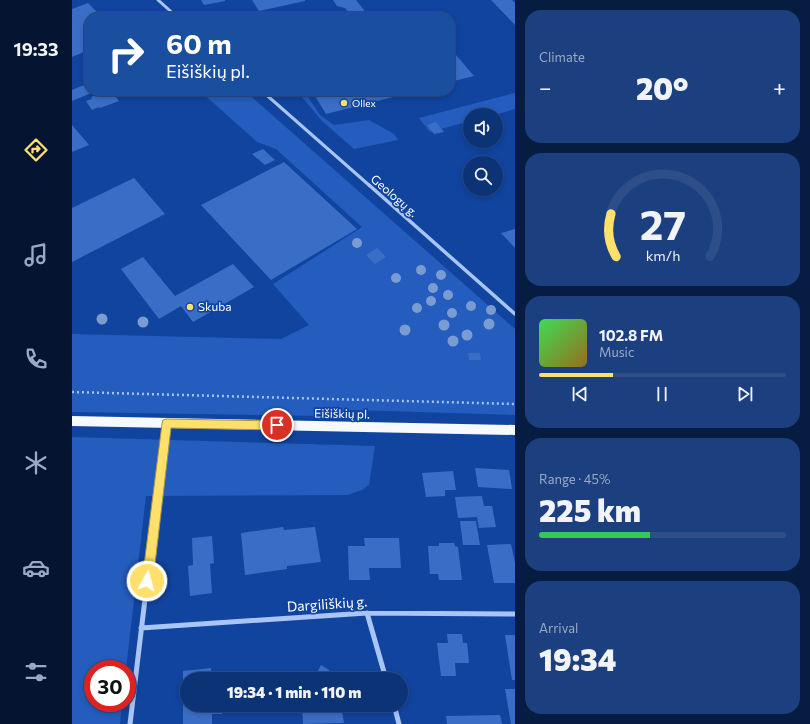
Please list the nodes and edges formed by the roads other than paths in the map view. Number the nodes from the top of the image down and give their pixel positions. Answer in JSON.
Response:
{"nodes":[{"id":1,"x":158,"y":0,"type":"edge"},
{"id":2,"x":171,"y":12,"type":"edge"},
{"id":3,"x":268,"y":96,"type":"edge"},
{"id":4,"x":515,"y":314,"type":"edge"},
{"id":5,"x":72,"y":421,"type":"edge"},
{"id":6,"x":166,"y":424,"type":"junction"},
{"id":7,"x":515,"y":430,"type":"edge"},
{"id":8,"x":367,"y":612,"type":"junction"},
{"id":9,"x":515,"y":614,"type":"edge"},
{"id":10,"x":141,"y":628,"type":"junction"},
{"id":11,"x":384,"y":672,"type":"edge"},
{"id":12,"x":396,"y":712,"type":"edge"},
{"id":13,"x":130,"y":724,"type":"edge"},
{"id":14,"x":400,"y":724,"type":"edge"}],
"edges":[{"from":1,"to":2,"type":"street"},
{"from":3,"to":4,"type":"street","name":"Geologų g."},
{"from":5,"to":6,"type":"main road","name":"Eišiškių pl."},
{"from":6,"to":7,"type":"main road","name":"Eišiškių pl."},
{"from":6,"to":10,"type":"street"},
{"from":8,"to":9,"type":"street","name":"Dargiliškių g."},
{"from":8,"to":10,"type":"street","name":"Dargiliškių g."},
{"from":8,"to":11,"type":"street"},
{"from":10,"to":13,"type":"street"},
{"from":12,"to":14,"type":"street"}]}
